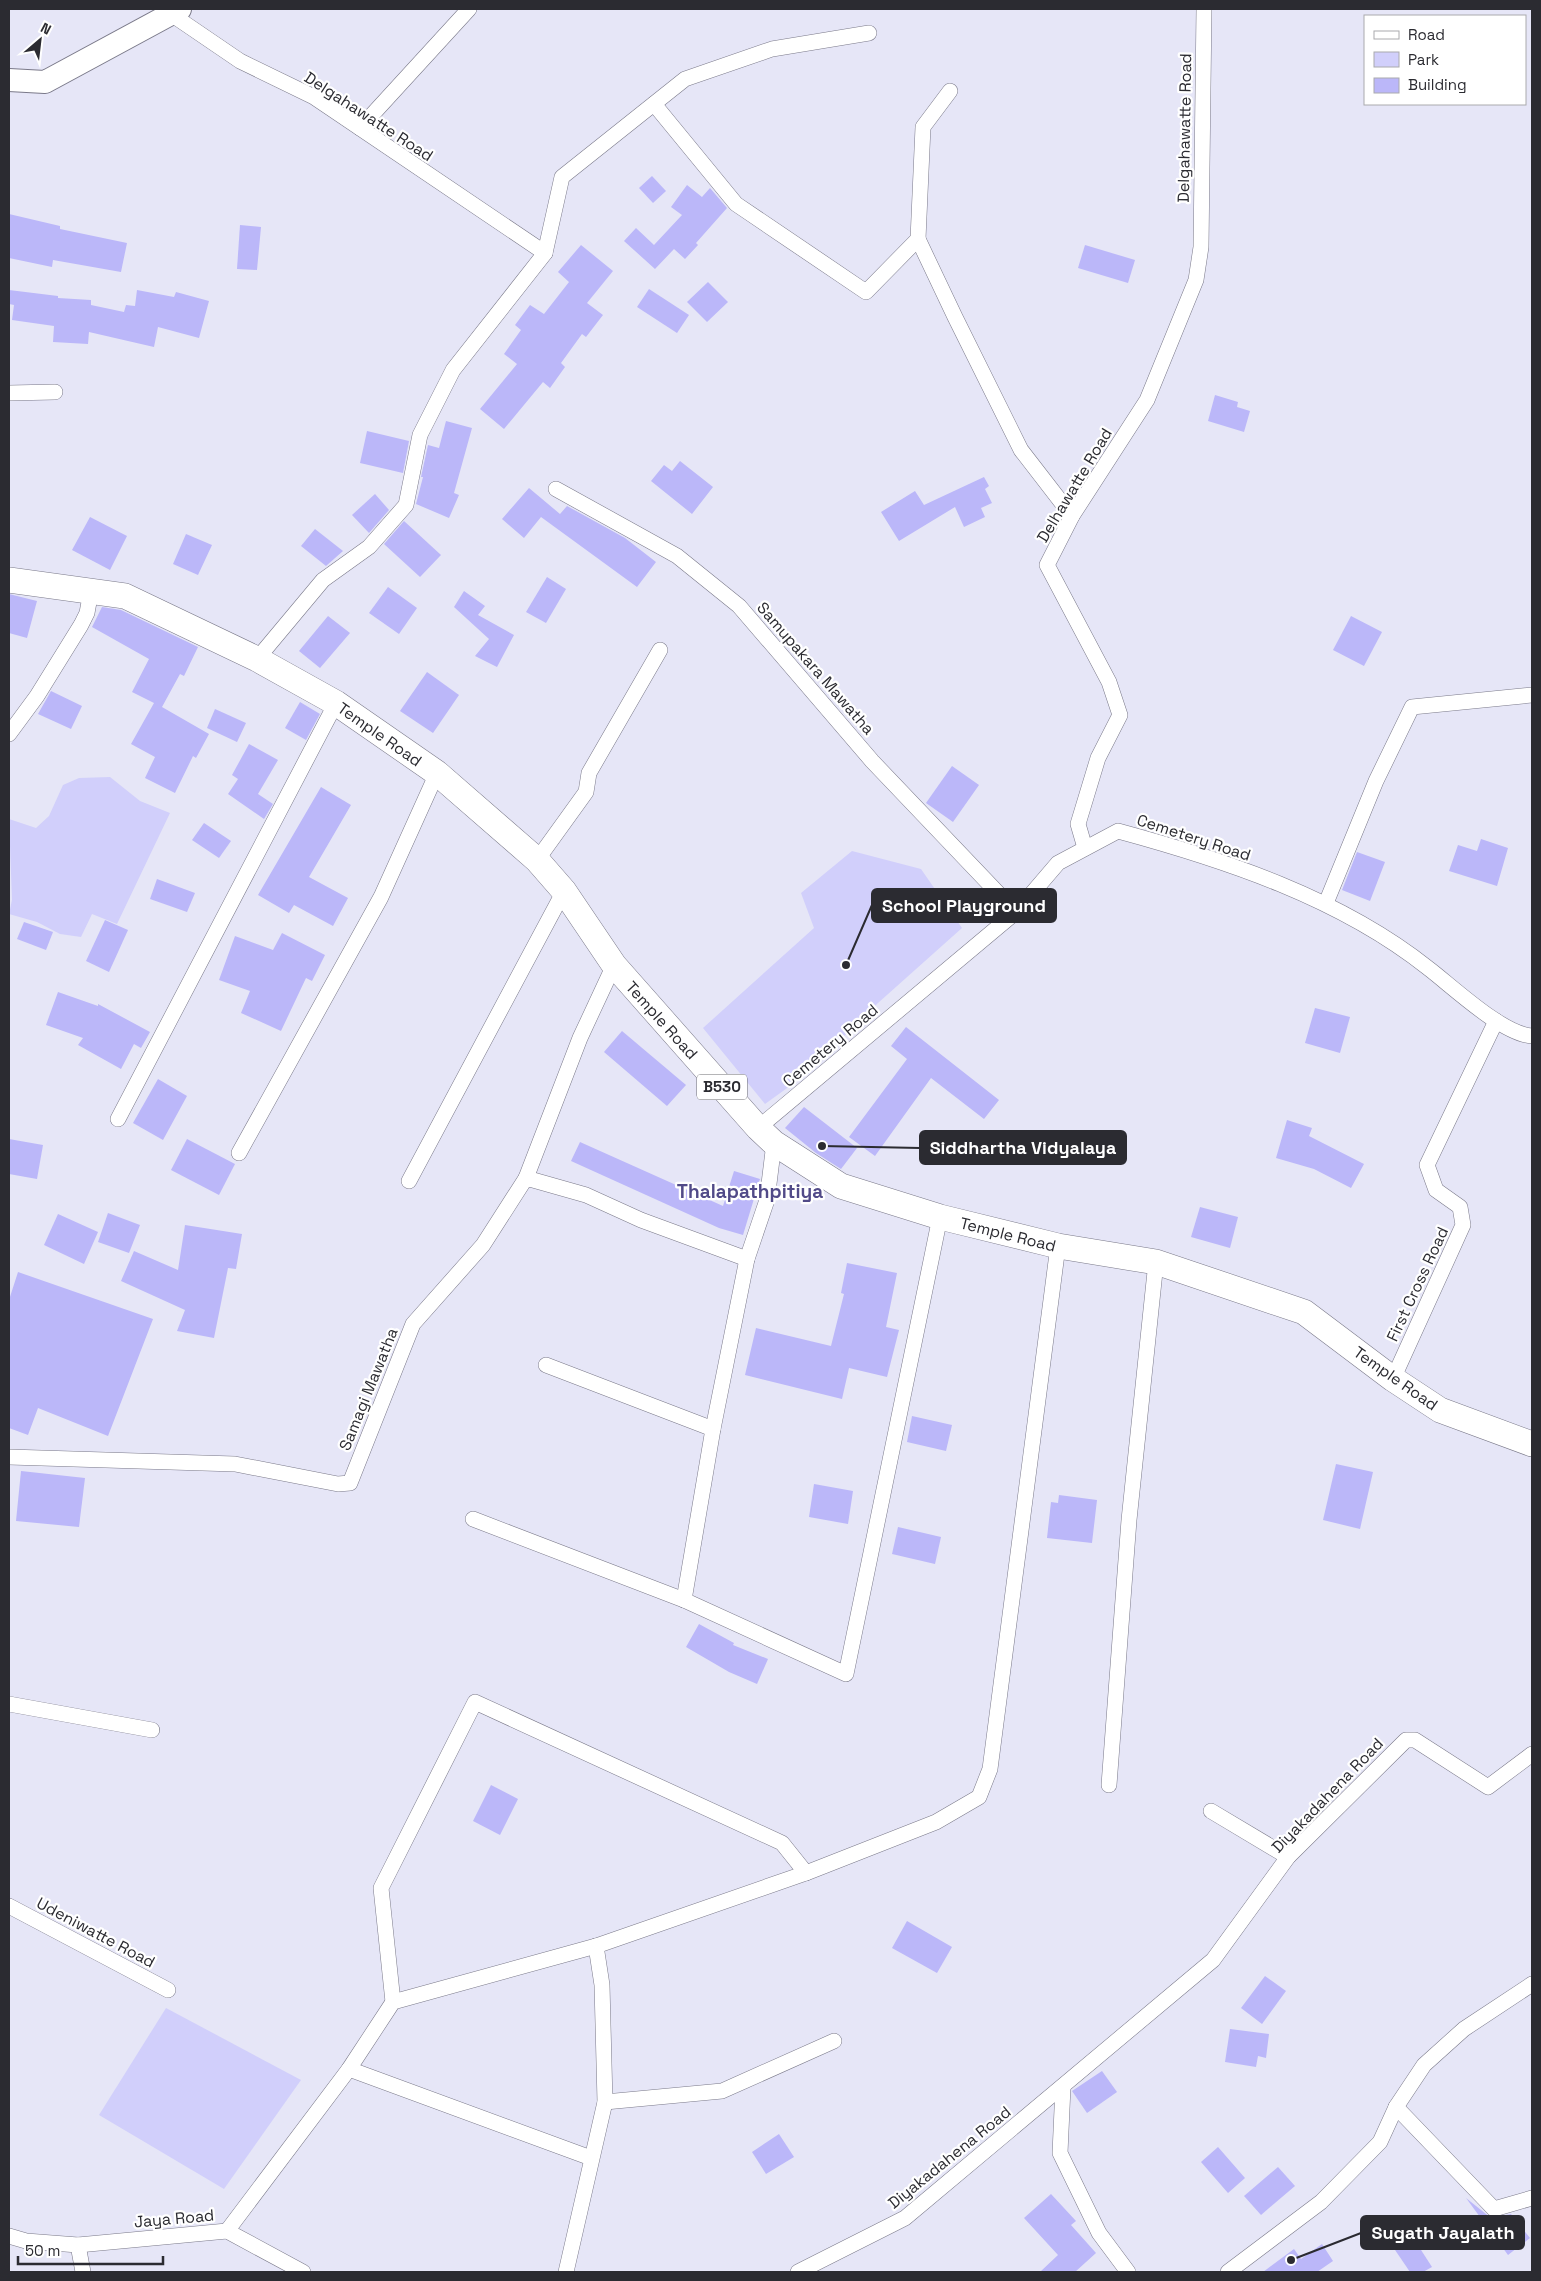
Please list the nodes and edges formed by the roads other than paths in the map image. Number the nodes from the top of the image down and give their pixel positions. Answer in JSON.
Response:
{"nodes":[{"id":1,"x":468,"y":9,"type":"edge"},
{"id":2,"x":1204,"y":9,"type":"edge"},
{"id":3,"x":176,"y":11,"type":"edge"},
{"id":4,"x":869,"y":33,"type":"dead end"},
{"id":5,"x":9,"y":80,"type":"edge"},
{"id":6,"x":950,"y":91,"type":"dead end"},
{"id":7,"x":654,"y":104,"type":"junction"},
{"id":8,"x":360,"y":128,"type":"junction"},
{"id":9,"x":918,"y":239,"type":"junction"},
{"id":10,"x":1201,"y":248,"type":"joint"},
{"id":11,"x":545,"y":253,"type":"junction"},
{"id":12,"x":55,"y":392,"type":"dead end"},
{"id":13,"x":9,"y":393,"type":"edge"},
{"id":14,"x":556,"y":489,"type":"dead end"},
{"id":15,"x":1072,"y":516,"type":"junction"},
{"id":16,"x":9,"y":580,"type":"edge"},
{"id":17,"x":91,"y":592,"type":"junction"},
{"id":18,"x":660,"y":650,"type":"dead end"},
{"id":19,"x":257,"y":659,"type":"junction"},
{"id":20,"x":1532,"y":695,"type":"edge"},
{"id":21,"x":336,"y":703,"type":"junction"},
{"id":22,"x":9,"y":734,"type":"edge"},
{"id":23,"x":437,"y":773,"type":"junction"},
{"id":24,"x":1085,"y":848,"type":"junction"},
{"id":25,"x":537,"y":860,"type":"junction"},
{"id":26,"x":564,"y":891,"type":"junction"},
{"id":27,"x":1326,"y":903,"type":"junction"},
{"id":28,"x":1016,"y":912,"type":"junction"},
{"id":29,"x":614,"y":965,"type":"junction"},
{"id":30,"x":1496,"y":1022,"type":"junction"},
{"id":31,"x":1532,"y":1036,"type":"edge"},
{"id":32,"x":118,"y":1119,"type":"dead end"},
{"id":33,"x":766,"y":1135,"type":"junction"},
{"id":34,"x":238,"y":1153,"type":"dead end"},
{"id":35,"x":526,"y":1178,"type":"junction"},
{"id":36,"x":409,"y":1181,"type":"dead end"},
{"id":37,"x":940,"y":1217,"type":"junction"},
{"id":38,"x":1058,"y":1246,"type":"junction"},
{"id":39,"x":747,"y":1259,"type":"junction"},
{"id":40,"x":1156,"y":1262,"type":"junction"},
{"id":41,"x":546,"y":1365,"type":"dead end"},
{"id":42,"x":1393,"y":1379,"type":"junction"},
{"id":43,"x":712,"y":1428,"type":"junction"},
{"id":44,"x":1532,"y":1444,"type":"edge"},
{"id":45,"x":9,"y":1457,"type":"edge"},
{"id":46,"x":474,"y":1519,"type":"dead end"},
{"id":47,"x":684,"y":1600,"type":"junction"},
{"id":48,"x":9,"y":1704,"type":"edge"},
{"id":49,"x":152,"y":1730,"type":"dead end"},
{"id":50,"x":1532,"y":1754,"type":"edge"},
{"id":51,"x":1109,"y":1785,"type":"dead end"},
{"id":52,"x":1211,"y":1811,"type":"dead end"},
{"id":53,"x":1288,"y":1857,"type":"junction"},
{"id":54,"x":806,"y":1873,"type":"junction"},
{"id":55,"x":9,"y":1906,"type":"edge"},
{"id":56,"x":596,"y":1946,"type":"junction"},
{"id":57,"x":1532,"y":1984,"type":"edge"},
{"id":58,"x":168,"y":1990,"type":"dead end"},
{"id":59,"x":393,"y":2002,"type":"junction"},
{"id":60,"x":834,"y":2041,"type":"dead end"},
{"id":61,"x":349,"y":2069,"type":"junction"},
{"id":62,"x":1063,"y":2087,"type":"junction"},
{"id":63,"x":605,"y":2102,"type":"junction"},
{"id":64,"x":1396,"y":2107,"type":"junction"},
{"id":65,"x":591,"y":2158,"type":"junction"},
{"id":66,"x":1532,"y":2198,"type":"edge"},
{"id":67,"x":227,"y":2231,"type":"junction"},
{"id":68,"x":9,"y":2236,"type":"edge"},
{"id":69,"x":78,"y":2245,"type":"junction"},
{"id":70,"x":83,"y":2272,"type":"edge"},
{"id":71,"x":303,"y":2272,"type":"edge"},
{"id":72,"x":566,"y":2272,"type":"edge"},
{"id":73,"x":798,"y":2272,"type":"edge"},
{"id":74,"x":1128,"y":2272,"type":"edge"},
{"id":75,"x":1228,"y":2272,"type":"edge"}],
"edges":[{"from":1,"to":8,"type":"street"},
{"from":2,"to":10,"type":"street","name":"Delgahawatte Road"},
{"from":3,"to":5,"type":"main road"},
{"from":3,"to":8,"type":"street","name":"Delgahawatte Road"},
{"from":4,"to":7,"type":"street"},
{"from":6,"to":9,"type":"street"},
{"from":7,"to":9,"type":"street"},
{"from":7,"to":11,"type":"street"},
{"from":8,"to":11,"type":"street","name":"Delgahawatte Road"},
{"from":9,"to":15,"type":"street"},
{"from":10,"to":15,"type":"street","name":"Delhawatte Road"},
{"from":11,"to":19,"type":"street"},
{"from":12,"to":13,"type":"street"},
{"from":14,"to":28,"type":"street","name":"Samupakara Mawatha"},
{"from":15,"to":24,"type":"street","name":"Delhawatte Road"},
{"from":16,"to":17,"type":"main road","name":"Temple Road","number":"B530"},
{"from":17,"to":19,"type":"main road","name":"Temple Road","number":"B530"},
{"from":17,"to":22,"type":"street"},
{"from":18,"to":25,"type":"street"},
{"from":19,"to":21,"type":"main road","name":"Temple Road","number":"B530"},
{"from":20,"to":27,"type":"street"},
{"from":21,"to":23,"type":"main road","name":"Temple Road","number":"B530"},
{"from":21,"to":32,"type":"street"},
{"from":23,"to":25,"type":"main road","name":"Temple Road","number":"B530"},
{"from":23,"to":34,"type":"street"},
{"from":24,"to":27,"type":"street","name":"Cemetery Road"},
{"from":24,"to":28,"type":"street","name":"Cemetery Road"},
{"from":25,"to":26,"type":"main road","name":"Temple Road","number":"B530"},
{"from":26,"to":29,"type":"main road","name":"Temple Road","number":"B530"},
{"from":26,"to":36,"type":"street"},
{"from":27,"to":30,"type":"street","name":"Cemetery Road"},
{"from":28,"to":33,"type":"street","name":"Cemetery Road"},
{"from":29,"to":33,"type":"main road","name":"Temple Road","number":"B530"},
{"from":29,"to":35,"type":"street"},
{"from":30,"to":31,"type":"street","name":"Cemetery Road"},
{"from":30,"to":42,"type":"street","name":"First Cross Road"},
{"from":33,"to":37,"type":"main road","name":"Temple Road","number":"B530"},
{"from":33,"to":39,"type":"street"},
{"from":35,"to":39,"type":"street"},
{"from":35,"to":45,"type":"street","name":"Samagi Mawatha"},
{"from":37,"to":38,"type":"main road","name":"Temple Road","number":"B530"},
{"from":37,"to":47,"type":"street"},
{"from":38,"to":40,"type":"main road","name":"Temple Road","number":"B530"},
{"from":38,"to":54,"type":"street"},
{"from":39,"to":43,"type":"street"},
{"from":40,"to":42,"type":"main road","name":"Temple Road","number":"B530"},
{"from":40,"to":51,"type":"street"},
{"from":41,"to":43,"type":"street"},
{"from":42,"to":44,"type":"main road","name":"Temple Road","number":"B530"},
{"from":43,"to":47,"type":"street"},
{"from":46,"to":47,"type":"street"},
{"from":48,"to":49,"type":"street"},
{"from":50,"to":53,"type":"street","name":"Diyakadahena Road"},
{"from":52,"to":53,"type":"street"},
{"from":53,"to":62,"type":"street","name":"Diyakadahena Road"},
{"from":54,"to":56,"type":"street"},
{"from":54,"to":59,"type":"street"},
{"from":55,"to":58,"type":"street","name":"Udeniwatte Road"},
{"from":56,"to":59,"type":"street"},
{"from":56,"to":63,"type":"street"},
{"from":57,"to":64,"type":"street"},
{"from":59,"to":61,"type":"street"},
{"from":60,"to":63,"type":"street"},
{"from":61,"to":65,"type":"street"},
{"from":61,"to":67,"type":"street"},
{"from":62,"to":73,"type":"street","name":"Diyakadahena Road"},
{"from":62,"to":74,"type":"street"},
{"from":63,"to":65,"type":"street"},
{"from":64,"to":66,"type":"street"},
{"from":64,"to":75,"type":"street"},
{"from":65,"to":72,"type":"street"},
{"from":67,"to":69,"type":"street","name":"Jaya Road"},
{"from":67,"to":71,"type":"street","name":"Jaya Road"},
{"from":68,"to":69,"type":"street","name":"Jaya Road"},
{"from":69,"to":70,"type":"street"}]}
